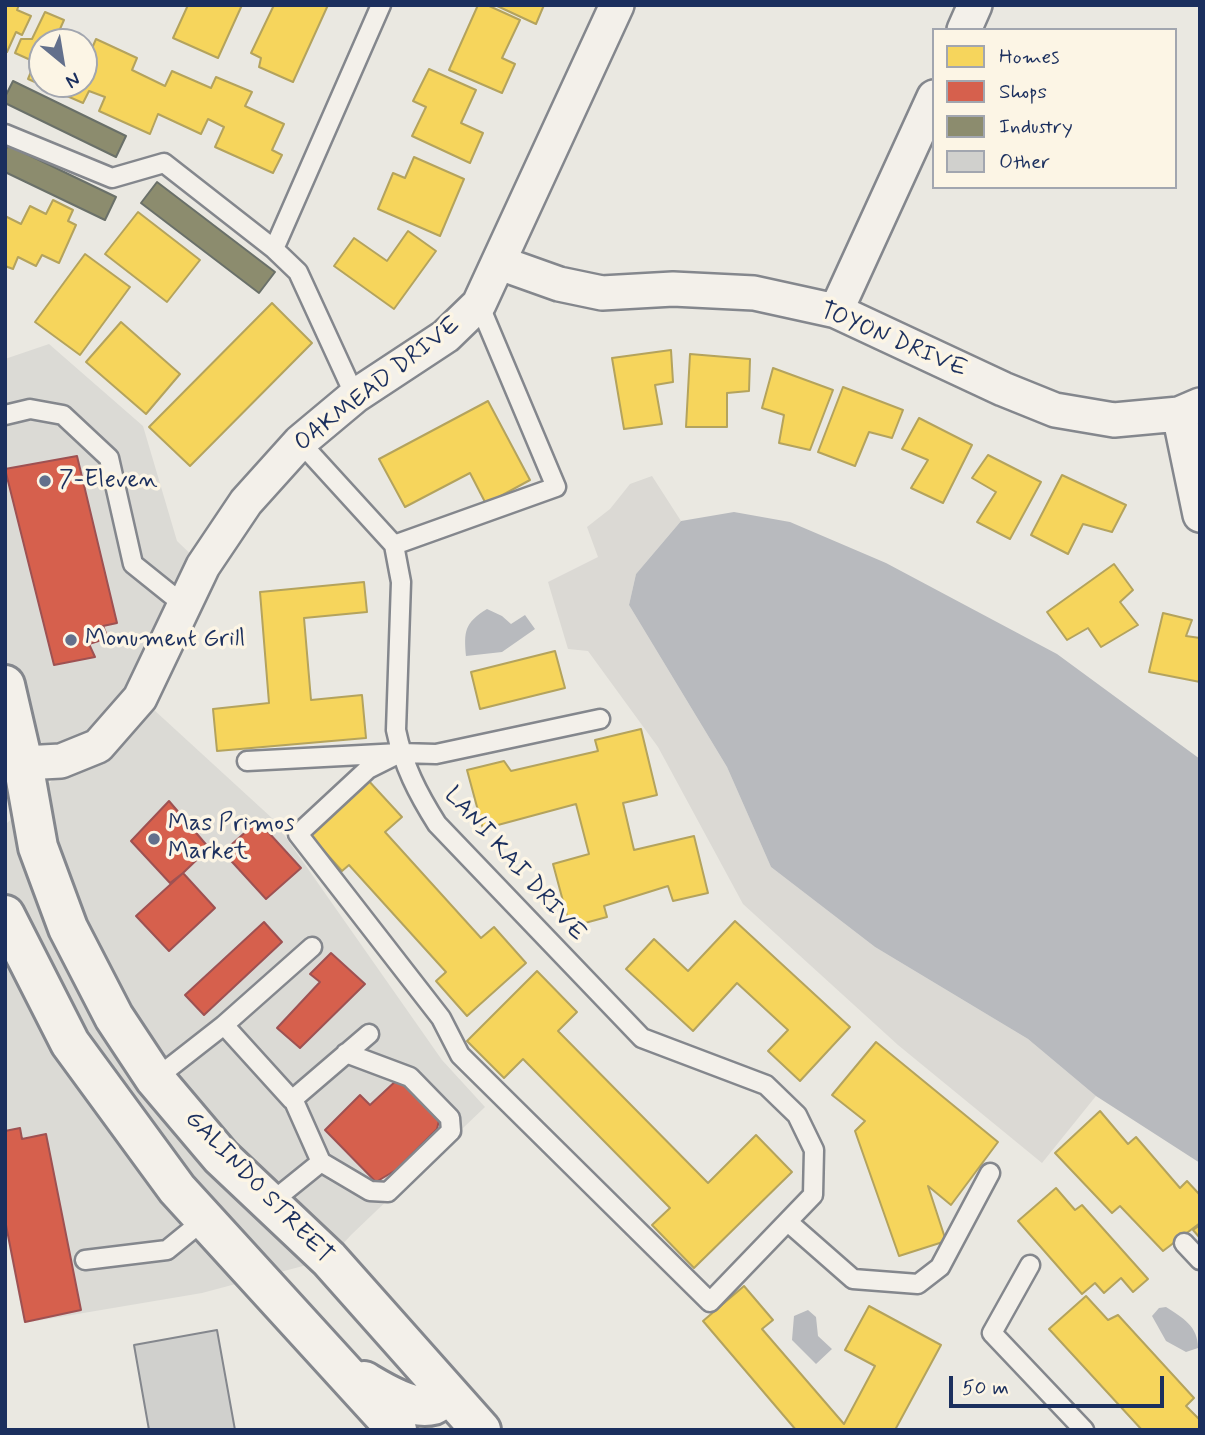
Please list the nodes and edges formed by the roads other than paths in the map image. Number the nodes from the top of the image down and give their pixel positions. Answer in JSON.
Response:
{"nodes":[{"id":1,"x":381,"y":5,"type":"edge"},
{"id":2,"x":617,"y":5,"type":"edge"},
{"id":3,"x":975,"y":5,"type":"edge"},
{"id":4,"x":965,"y":28,"type":"edge"},
{"id":5,"x":932,"y":101,"type":"edge"},
{"id":6,"x":5,"y":134,"type":"edge"},
{"id":7,"x":274,"y":248,"type":"junction"},
{"id":8,"x":499,"y":262,"type":"junction"},
{"id":9,"x":479,"y":304,"type":"junction"},
{"id":10,"x":836,"y":311,"type":"junction"},
{"id":11,"x":355,"y":396,"type":"junction"},
{"id":12,"x":1190,"y":410,"type":"edge"},
{"id":13,"x":5,"y":415,"type":"edge"},
{"id":14,"x":300,"y":442,"type":"junction"},
{"id":15,"x":1200,"y":516,"type":"edge"},
{"id":16,"x":394,"y":545,"type":"junction"},
{"id":17,"x":184,"y":605,"type":"junction"},
{"id":18,"x":5,"y":685,"type":"edge"},
{"id":19,"x":600,"y":719,"type":"dead end"},
{"id":20,"x":400,"y":753,"type":"junction"},
{"id":21,"x":247,"y":761,"type":"dead end"},
{"id":22,"x":11,"y":762,"type":"edge"},
{"id":23,"x":5,"y":915,"type":"edge"},
{"id":24,"x":312,"y":947,"type":"dead end"},
{"id":25,"x":224,"y":1025,"type":"junction"},
{"id":26,"x":369,"y":1034,"type":"dead end"},
{"id":27,"x":346,"y":1053,"type":"junction"},
{"id":28,"x":155,"y":1079,"type":"junction"},
{"id":29,"x":293,"y":1099,"type":"junction"},
{"id":30,"x":321,"y":1162,"type":"junction"},
{"id":31,"x":990,"y":1174,"type":"dead end"},
{"id":32,"x":269,"y":1204,"type":"junction"},
{"id":33,"x":205,"y":1219,"type":"junction"},
{"id":34,"x":789,"y":1222,"type":"junction"},
{"id":35,"x":1184,"y":1243,"type":"dead end"},
{"id":36,"x":1200,"y":1260,"type":"edge"},
{"id":37,"x":85,"y":1261,"type":"dead end"},
{"id":38,"x":1030,"y":1265,"type":"dead end"},
{"id":39,"x":338,"y":1365,"type":"junction"},
{"id":40,"x":447,"y":1395,"type":"junction"},
{"id":41,"x":397,"y":1430,"type":"edge"},
{"id":42,"x":481,"y":1430,"type":"edge"},
{"id":43,"x":1084,"y":1430,"type":"edge"}],
"edges":[{"from":1,"to":7,"type":"lane"},
{"from":2,"to":8,"type":"street","name":"OAKMEAD DRIVE"},
{"from":3,"to":4,"type":"street"},
{"from":5,"to":10,"type":"street"},
{"from":6,"to":7,"type":"lane"},
{"from":7,"to":11,"type":"lane"},
{"from":8,"to":9,"type":"street","name":"OAKMEAD DRIVE"},
{"from":8,"to":10,"type":"street","name":"TOYON DRIVE"},
{"from":9,"to":11,"type":"street","name":"OAKMEAD DRIVE"},
{"from":9,"to":16,"type":"lane"},
{"from":10,"to":12,"type":"street","name":"TOYON DRIVE"},
{"from":11,"to":14,"type":"street","name":"OAKMEAD DRIVE"},
{"from":12,"to":15,"type":"street"},
{"from":13,"to":17,"type":"lane"},
{"from":14,"to":16,"type":"lane"},
{"from":14,"to":17,"type":"street","name":"OAKMEAD DRIVE"},
{"from":16,"to":20,"type":"lane","name":"LANI KAI DRIVE"},
{"from":17,"to":22,"type":"street","name":"OAKMEAD DRIVE"},
{"from":18,"to":22,"type":"main road","name":"GALINDO STREET"},
{"from":19,"to":20,"type":"lane"},
{"from":20,"to":21,"type":"lane"},
{"from":20,"to":34,"type":"lane","name":"LANI KAI DRIVE"},
{"from":20,"to":34,"type":"lane","name":"LANI KAI DRIVE"},
{"from":22,"to":28,"type":"main road","name":"GALINDO STREET"},
{"from":23,"to":33,"type":"main road"},
{"from":24,"to":25,"type":"lane"},
{"from":25,"to":28,"type":"lane"},
{"from":25,"to":29,"type":"lane"},
{"from":26,"to":27,"type":"lane"},
{"from":27,"to":29,"type":"lane"},
{"from":27,"to":30,"type":"lane"},
{"from":28,"to":32,"type":"main road","name":"GALINDO STREET"},
{"from":29,"to":30,"type":"lane"},
{"from":30,"to":32,"type":"lane"},
{"from":31,"to":34,"type":"lane"},
{"from":32,"to":40,"type":"main road","name":"GALINDO STREET"},
{"from":33,"to":37,"type":"lane"},
{"from":33,"to":39,"type":"main road"},
{"from":35,"to":36,"type":"lane"},
{"from":38,"to":43,"type":"lane"},
{"from":39,"to":40,"type":"main road"},
{"from":39,"to":41,"type":"main road"},
{"from":40,"to":42,"type":"main road","name":"GALINDO STREET"}]}
